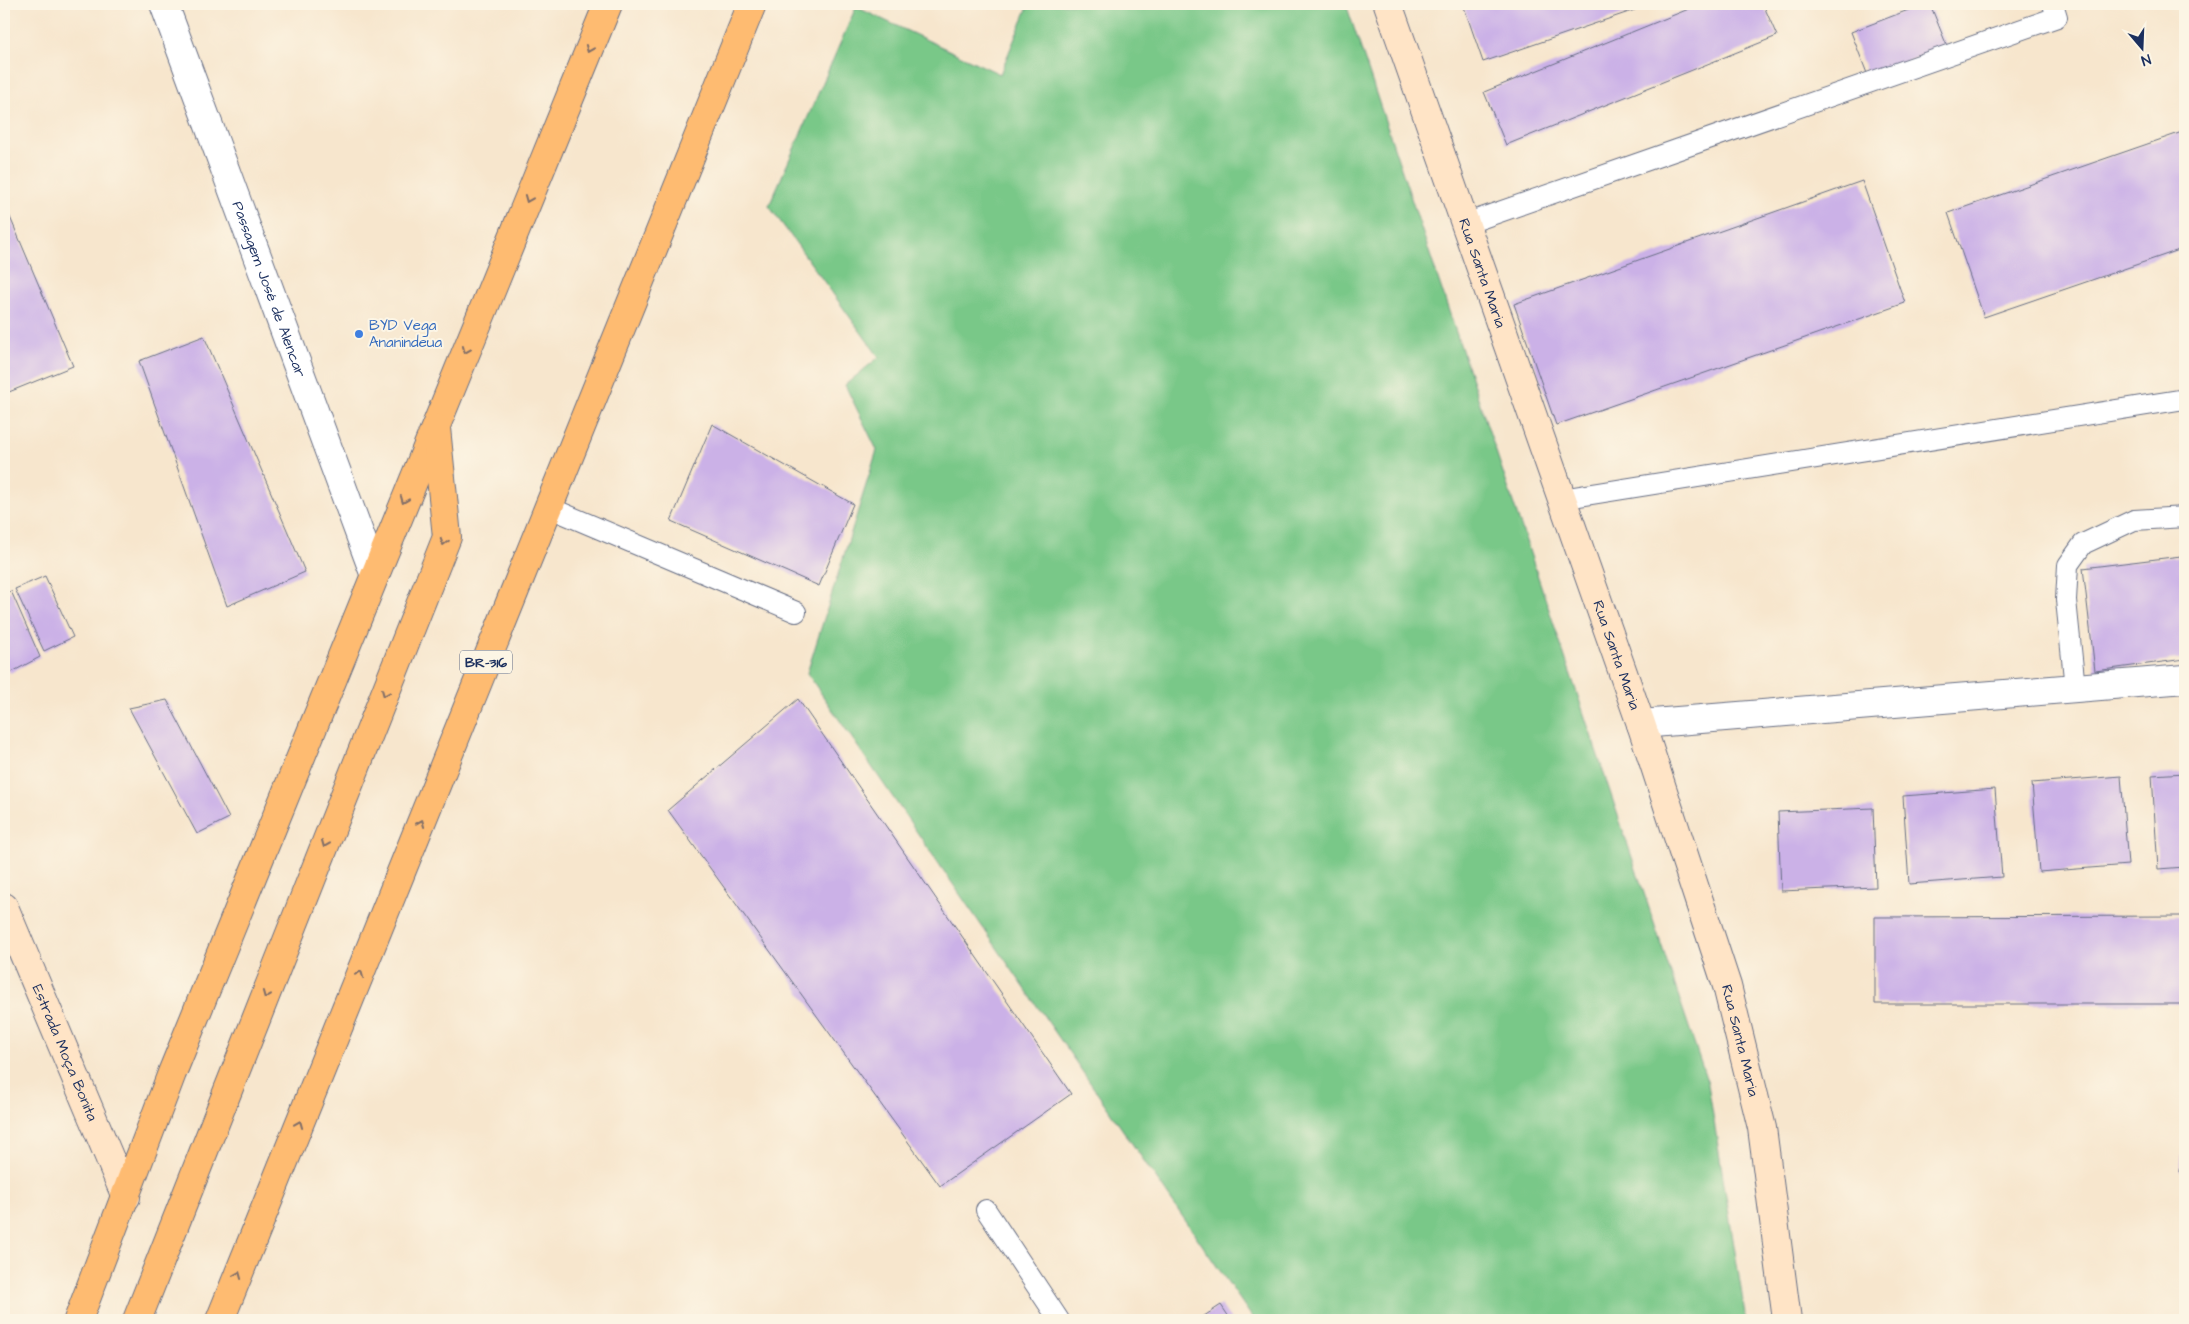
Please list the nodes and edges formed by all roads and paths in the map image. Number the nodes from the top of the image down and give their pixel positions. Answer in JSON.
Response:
{"nodes":[{"id":1,"x":164,"y":4,"type":"edge"},
{"id":2,"x":608,"y":4,"type":"edge"},
{"id":3,"x":752,"y":4,"type":"edge"},
{"id":4,"x":1388,"y":4,"type":"edge"},
{"id":5,"x":2052,"y":4,"type":"edge"},
{"id":6,"x":1465,"y":224,"type":"junction"},
{"id":7,"x":2185,"y":399,"type":"edge"},
{"id":8,"x":436,"y":424,"type":"junction"},
{"id":9,"x":1561,"y":499,"type":"junction"},
{"id":10,"x":548,"y":507,"type":"junction"},
{"id":11,"x":2185,"y":517,"type":"edge"},
{"id":12,"x":374,"y":574,"type":"junction"},
{"id":13,"x":796,"y":612,"type":"dead end"},
{"id":14,"x":2185,"y":679,"type":"edge"},
{"id":15,"x":2075,"y":688,"type":"junction"},
{"id":16,"x":1641,"y":724,"type":"junction"},
{"id":17,"x":4,"y":907,"type":"edge"},
{"id":18,"x":126,"y":1197,"type":"junction"},
{"id":19,"x":986,"y":1210,"type":"dead end"},
{"id":20,"x":78,"y":1320,"type":"edge"},
{"id":21,"x":137,"y":1320,"type":"edge"},
{"id":22,"x":220,"y":1320,"type":"edge"},
{"id":23,"x":1059,"y":1320,"type":"edge"},
{"id":24,"x":1787,"y":1320,"type":"edge"}],
"edges":[{"from":1,"to":12,"type":"street","name":"Passagem José de Alencar"},
{"from":2,"to":8,"type":"highway","one_way":true},
{"from":3,"to":10,"type":"highway","number":"BR-316"},
{"from":4,"to":6,"type":"street","name":"Rua Santa Maria"},
{"from":5,"to":6,"type":"lane"},
{"from":6,"to":9,"type":"street","name":"Rua Santa Maria"},
{"from":7,"to":9,"type":"lane"},
{"from":8,"to":12,"type":"highway","one_way":true},
{"from":8,"to":21,"type":"highway","one_way":true},
{"from":9,"to":16,"type":"street","name":"Rua Santa Maria"},
{"from":10,"to":13,"type":"lane"},
{"from":22,"to":10,"type":"highway","number":"BR-316","one_way":true},
{"from":11,"to":15,"type":"lane"},
{"from":12,"to":18,"type":"highway"},
{"from":14,"to":15,"type":"street"},
{"from":15,"to":16,"type":"street"},
{"from":16,"to":24,"type":"street","name":"Rua Santa Maria"},
{"from":17,"to":18,"type":"street","name":"Estrada Moça Bonita"},
{"from":18,"to":20,"type":"highway"},
{"from":19,"to":23,"type":"lane"}]}
